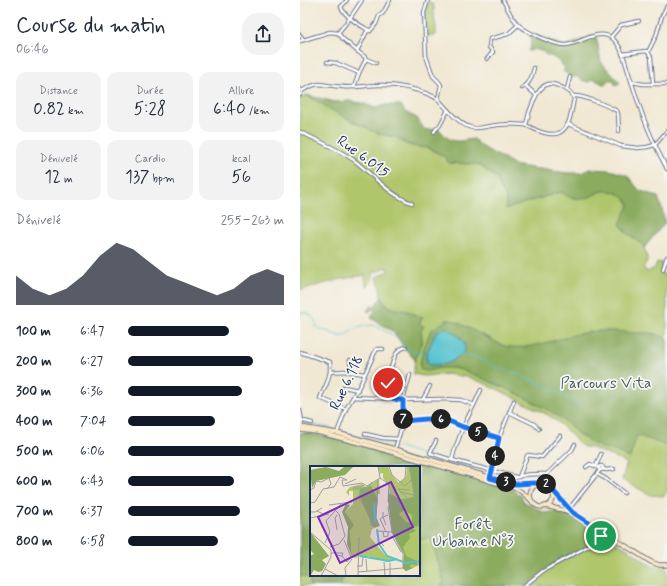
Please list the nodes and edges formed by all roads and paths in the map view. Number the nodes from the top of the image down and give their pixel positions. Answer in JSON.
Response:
{"nodes":[{"id":1,"x":347,"y":0,"type":"edge"},
{"id":2,"x":362,"y":0,"type":"edge"},
{"id":3,"x":390,"y":0,"type":"edge"},
{"id":4,"x":428,"y":0,"type":"edge"},
{"id":5,"x":502,"y":0,"type":"edge"},
{"id":6,"x":667,"y":6,"type":"edge"},
{"id":7,"x":350,"y":18,"type":"junction"},
{"id":8,"x":639,"y":21,"type":"dead end"},
{"id":9,"x":518,"y":25,"type":"junction"},
{"id":10,"x":370,"y":31,"type":"junction"},
{"id":11,"x":338,"y":33,"type":"junction"},
{"id":12,"x":300,"y":35,"type":"edge"},
{"id":13,"x":611,"y":37,"type":"junction"},
{"id":14,"x":304,"y":40,"type":"junction"},
{"id":15,"x":300,"y":41,"type":"edge"},
{"id":16,"x":357,"y":51,"type":"junction"},
{"id":17,"x":648,"y":52,"type":"junction"},
{"id":18,"x":622,"y":54,"type":"junction"},
{"id":19,"x":366,"y":59,"type":"junction"},
{"id":20,"x":487,"y":59,"type":"dead end"},
{"id":21,"x":327,"y":62,"type":"dead end"},
{"id":22,"x":376,"y":63,"type":"dead end"},
{"id":23,"x":534,"y":68,"type":"dead end"},
{"id":24,"x":359,"y":73,"type":"junction"},
{"id":25,"x":570,"y":76,"type":"dead end"},
{"id":26,"x":632,"y":82,"type":"junction"},
{"id":27,"x":653,"y":83,"type":"junction"},
{"id":28,"x":667,"y":84,"type":"edge"},
{"id":29,"x":526,"y":86,"type":"junction"},
{"id":30,"x":354,"y":87,"type":"junction"},
{"id":31,"x":522,"y":88,"type":"dead end"},
{"id":32,"x":567,"y":89,"type":"junction"},
{"id":33,"x":301,"y":90,"type":"edge"},
{"id":34,"x":300,"y":95,"type":"edge"},
{"id":35,"x":536,"y":95,"type":"junction"},
{"id":36,"x":573,"y":96,"type":"junction"},
{"id":37,"x":438,"y":99,"type":"junction"},
{"id":38,"x":448,"y":110,"type":"junction"},
{"id":39,"x":568,"y":124,"type":"junction"},
{"id":40,"x":526,"y":125,"type":"junction"},
{"id":41,"x":618,"y":131,"type":"dead end"},
{"id":42,"x":667,"y":131,"type":"edge"},
{"id":43,"x":300,"y":132,"type":"edge"},
{"id":44,"x":434,"y":132,"type":"dead end"},
{"id":45,"x":655,"y":145,"type":"junction"},
{"id":46,"x":667,"y":170,"type":"edge"},
{"id":47,"x":412,"y":203,"type":"dead end"},
{"id":48,"x":667,"y":257,"type":"edge"},
{"id":49,"x":663,"y":269,"type":"dead end"},
{"id":50,"x":406,"y":347,"type":"dead end"},
{"id":51,"x":383,"y":350,"type":"dead end"},
{"id":52,"x":300,"y":352,"type":"edge"},
{"id":53,"x":350,"y":360,"type":"dead end"},
{"id":54,"x":330,"y":372,"type":"junction"},
{"id":55,"x":351,"y":372,"type":"junction"},
{"id":56,"x":366,"y":374,"type":"junction"},
{"id":57,"x":410,"y":374,"type":"dead end"},
{"id":58,"x":344,"y":386,"type":"dead end"},
{"id":59,"x":430,"y":386,"type":"dead end"},
{"id":60,"x":358,"y":390,"type":"junction"},
{"id":61,"x":481,"y":390,"type":"dead end"},
{"id":62,"x":353,"y":397,"type":"junction"},
{"id":63,"x":423,"y":399,"type":"junction"},
{"id":64,"x":397,"y":400,"type":"junction"},
{"id":65,"x":403,"y":400,"type":"junction"},
{"id":66,"x":514,"y":401,"type":"dead end"},
{"id":67,"x":474,"y":405,"type":"junction"},
{"id":68,"x":346,"y":409,"type":"junction"},
{"id":69,"x":300,"y":410,"type":"edge"},
{"id":70,"x":509,"y":412,"type":"junction"},
{"id":71,"x":301,"y":421,"type":"edge"},
{"id":72,"x":403,"y":421,"type":"junction"},
{"id":73,"x":312,"y":423,"type":"dead end"},
{"id":74,"x":463,"y":427,"type":"junction"},
{"id":75,"x":300,"y":428,"type":"edge"},
{"id":76,"x":539,"y":429,"type":"dead end"},
{"id":77,"x":337,"y":433,"type":"junction"},
{"id":78,"x":365,"y":434,"type":"dead end"},
{"id":79,"x":560,"y":436,"type":"dead end"},
{"id":80,"x":499,"y":438,"type":"junction"},
{"id":81,"x":398,"y":439,"type":"junction"},
{"id":82,"x":436,"y":441,"type":"dead end"},
{"id":83,"x":575,"y":444,"type":"dead end"},
{"id":84,"x":394,"y":449,"type":"junction"},
{"id":85,"x":601,"y":454,"type":"dead end"},
{"id":86,"x":452,"y":460,"type":"junction"},
{"id":87,"x":586,"y":467,"type":"dead end"},
{"id":88,"x":601,"y":468,"type":"junction"},
{"id":89,"x":614,"y":469,"type":"dead end"},
{"id":90,"x":492,"y":471,"type":"junction"},
{"id":91,"x":597,"y":474,"type":"junction"},
{"id":92,"x":610,"y":474,"type":"dead end"},
{"id":93,"x":517,"y":477,"type":"junction"},
{"id":94,"x":490,"y":478,"type":"junction"},
{"id":95,"x":509,"y":483,"type":"junction"},
{"id":96,"x":538,"y":484,"type":"junction"},
{"id":97,"x":552,"y":489,"type":"junction"},
{"id":98,"x":624,"y":493,"type":"dead end"},
{"id":99,"x":531,"y":500,"type":"junction"},
{"id":100,"x":546,"y":506,"type":"junction"},
{"id":101,"x":570,"y":510,"type":"junction"},
{"id":102,"x":603,"y":532,"type":"junction"},
{"id":103,"x":667,"y":565,"type":"edge"},
{"id":104,"x":524,"y":586,"type":"edge"}],
"edges":[{"from":1,"to":7,"type":"street"},
{"from":2,"to":7,"type":"street"},
{"from":3,"to":10,"type":"street"},
{"from":4,"to":37,"type":"street"},
{"from":5,"to":9,"type":"street"},
{"from":6,"to":17,"type":"street"},
{"from":7,"to":10,"type":"street"},
{"from":7,"to":11,"type":"street"},
{"from":8,"to":13,"type":"street"},
{"from":9,"to":13,"type":"street"},
{"from":9,"to":20,"type":"street"},
{"from":10,"to":16,"type":"street"},
{"from":11,"to":14,"type":"street"},
{"from":11,"to":16,"type":"street"},
{"from":12,"to":14,"type":"street"},
{"from":13,"to":18,"type":"street"},
{"from":14,"to":15,"type":"street"},
{"from":16,"to":19,"type":"street"},
{"from":17,"to":18,"type":"street"},
{"from":17,"to":27,"type":"street"},
{"from":18,"to":26,"type":"street"},
{"from":19,"to":22,"type":"street"},
{"from":19,"to":24,"type":"street"},
{"from":21,"to":24,"type":"street"},
{"from":23,"to":29,"type":"street"},
{"from":24,"to":30,"type":"street"},
{"from":25,"to":32,"type":"street"},
{"from":26,"to":27,"type":"street"},
{"from":26,"to":45,"type":"street"},
{"from":27,"to":28,"type":"street"},
{"from":29,"to":31,"type":"street"},
{"from":29,"to":35,"type":"street"},
{"from":30,"to":33,"type":"street"},
{"from":30,"to":37,"type":"street"},
{"from":32,"to":35,"type":"street"},
{"from":32,"to":36,"type":"street"},
{"from":33,"to":34,"type":"street"},
{"from":35,"to":40,"type":"street"},
{"from":36,"to":39,"type":"street"},
{"from":36,"to":41,"type":"street"},
{"from":37,"to":38,"type":"street"},
{"from":38,"to":40,"type":"street"},
{"from":38,"to":44,"type":"street"},
{"from":39,"to":40,"type":"street"},
{"from":39,"to":45,"type":"street"},
{"from":42,"to":45,"type":"street"},
{"from":43,"to":47,"type":"street","name":"Rue 6.015"},
{"from":45,"to":46,"type":"street"},
{"from":48,"to":49,"type":"street"},
{"from":50,"to":64,"type":"street"},
{"from":51,"to":56,"type":"street","name":"Rue 6.118"},
{"from":52,"to":54,"type":"street"},
{"from":53,"to":55,"type":"street"},
{"from":54,"to":55,"type":"street"},
{"from":54,"to":68,"type":"street"},
{"from":55,"to":56,"type":"street"},
{"from":56,"to":60,"type":"street","name":"Rue 6.118"},
{"from":57,"to":65,"type":"street"},
{"from":58,"to":60,"type":"street"},
{"from":59,"to":63,"type":"street"},
{"from":60,"to":62,"type":"street","name":"Rue 6.118"},
{"from":61,"to":67,"type":"street"},
{"from":62,"to":64,"type":"street"},
{"from":62,"to":68,"type":"street","name":"Rue 6.118"},
{"from":63,"to":65,"type":"street"},
{"from":63,"to":67,"type":"street"},
{"from":64,"to":65,"type":"street"},
{"from":65,"to":72,"type":"street"},
{"from":66,"to":70,"type":"street"},
{"from":67,"to":74,"type":"street"},
{"from":68,"to":77,"type":"street","name":"Rue 6.118"},
{"from":69,"to":71,"type":"street"},
{"from":70,"to":76,"type":"street"},
{"from":70,"to":80,"type":"street"},
{"from":71,"to":73,"type":"street"},
{"from":71,"to":75,"type":"street"},
{"from":72,"to":74,"type":"street"},
{"from":72,"to":81,"type":"street"},
{"from":74,"to":80,"type":"street"},
{"from":74,"to":86,"type":"street"},
{"from":75,"to":77,"type":"street"},
{"from":75,"to":99,"type":"street"},
{"from":77,"to":84,"type":"street"},
{"from":78,"to":81,"type":"street"},
{"from":79,"to":93,"type":"street"},
{"from":80,"to":90,"type":"street"},
{"from":81,"to":84,"type":"street"},
{"from":82,"to":86,"type":"street"},
{"from":83,"to":93,"type":"street"},
{"from":84,"to":94,"type":"street"},
{"from":85,"to":88,"type":"street"},
{"from":86,"to":90,"type":"street"},
{"from":87,"to":88,"type":"street"},
{"from":88,"to":89,"type":"street"},
{"from":88,"to":91,"type":"street"},
{"from":88,"to":92,"type":"street"},
{"from":90,"to":93,"type":"street"},
{"from":90,"to":94,"type":"street"},
{"from":91,"to":98,"type":"street"},
{"from":91,"to":101,"type":"street"},
{"from":93,"to":95,"type":"street"},
{"from":94,"to":95,"type":"street"},
{"from":95,"to":96,"type":"street"},
{"from":96,"to":97,"type":"street"},
{"from":96,"to":99,"type":"street"},
{"from":97,"to":100,"type":"street"},
{"from":97,"to":101,"type":"street"},
{"from":99,"to":100,"type":"street"},
{"from":100,"to":101,"type":"street"},
{"from":101,"to":102,"type":"street"},
{"from":102,"to":103,"type":"street"},
{"from":102,"to":104,"type":"street"}]}
